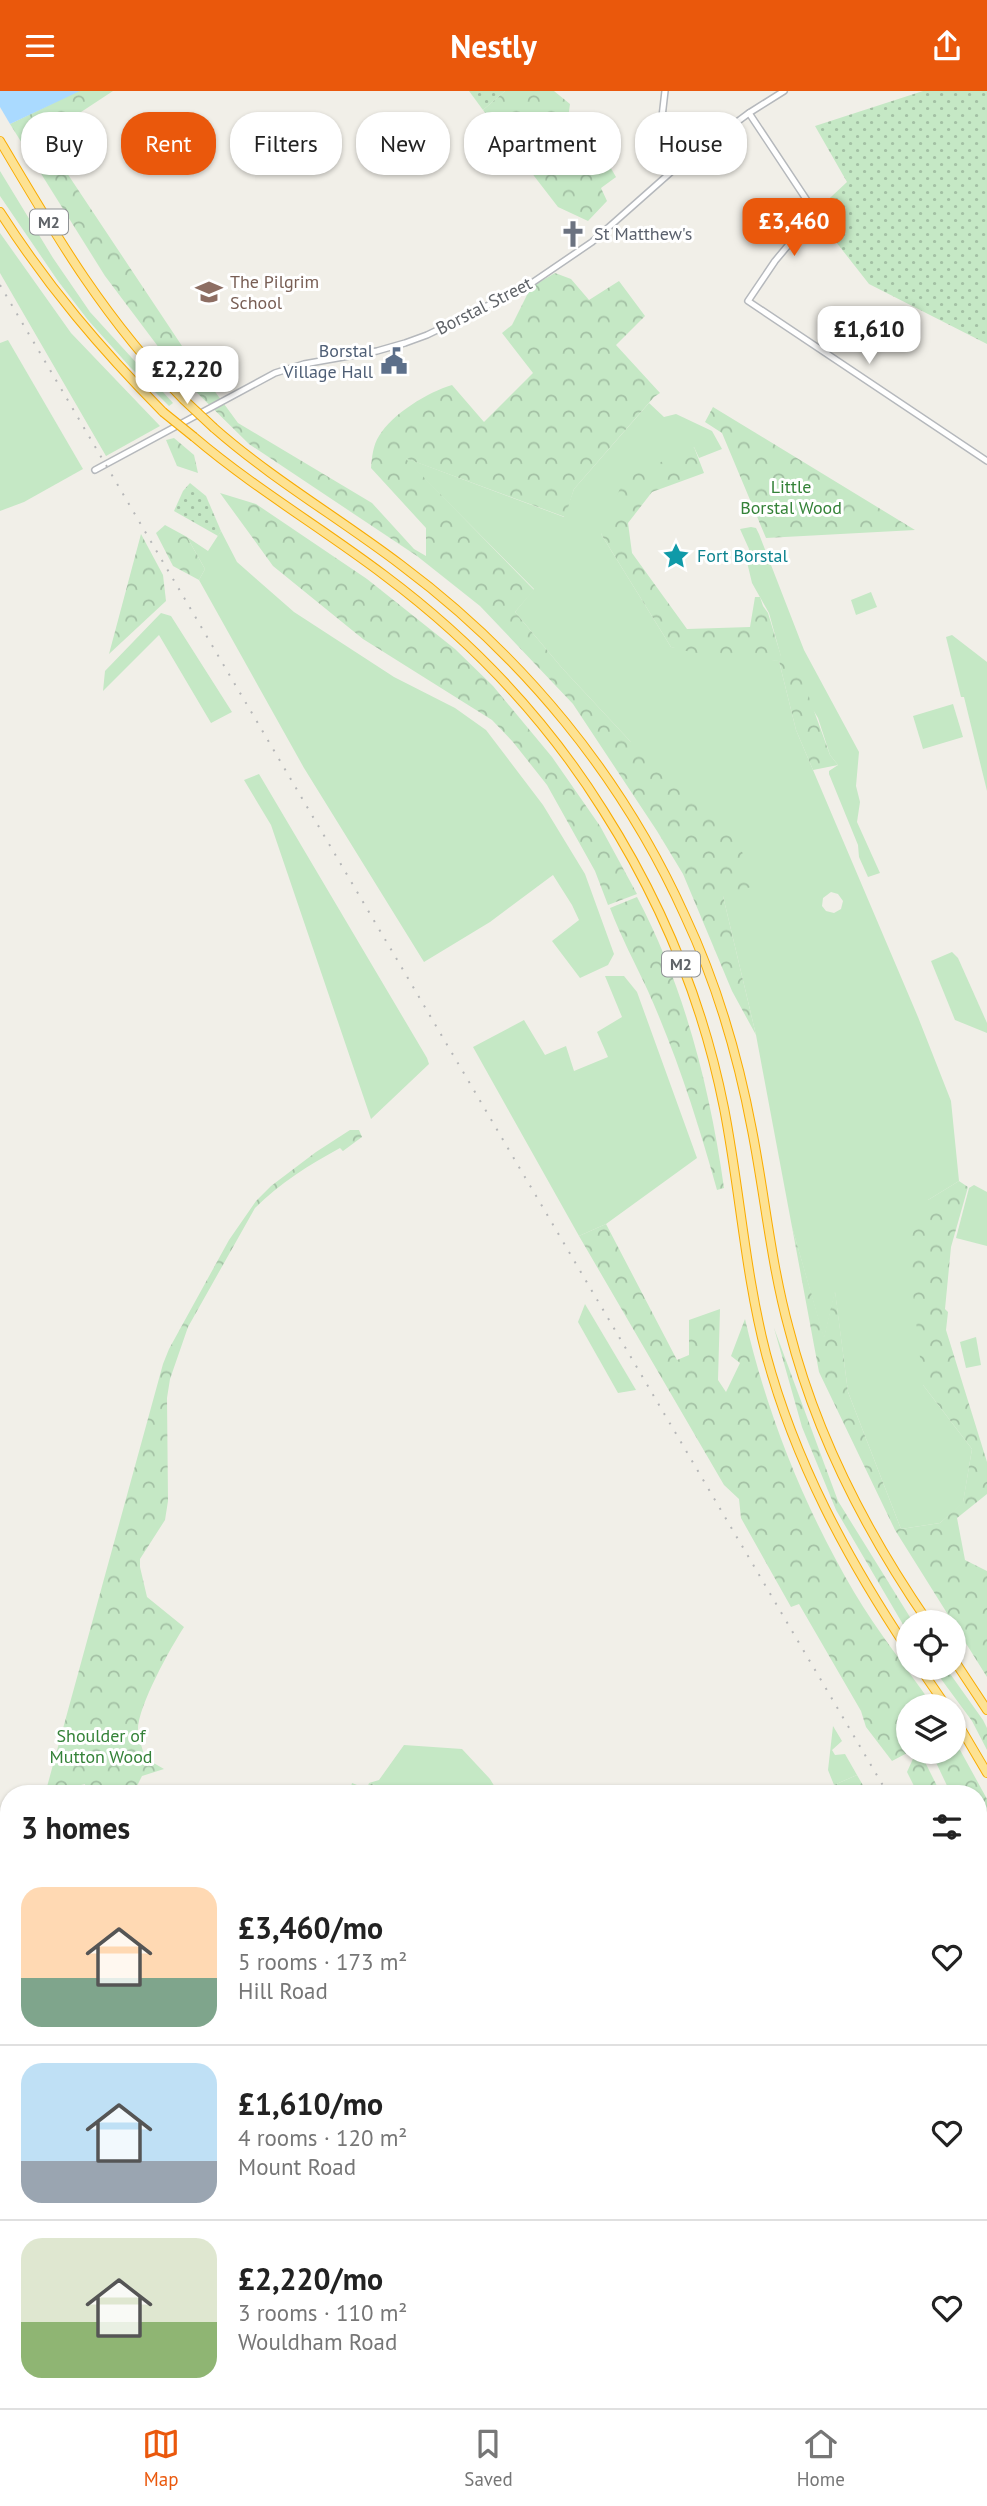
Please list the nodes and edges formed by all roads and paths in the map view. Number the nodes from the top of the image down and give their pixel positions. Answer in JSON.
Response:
{"nodes":[{"id":1,"x":666,"y":91,"type":"edge"},
{"id":2,"x":784,"y":91,"type":"edge"},
{"id":3,"x":772,"y":94,"type":"edge"},
{"id":4,"x":661,"y":112,"type":"edge"},
{"id":5,"x":749,"y":113,"type":"joint"},
{"id":6,"x":0,"y":141,"type":"edge"},
{"id":7,"x":668,"y":175,"type":"edge"},
{"id":8,"x":0,"y":212,"type":"edge"},
{"id":9,"x":987,"y":461,"type":"edge"},
{"id":10,"x":94,"y":470,"type":"dead end"},
{"id":11,"x":920,"y":1610,"type":"edge"},
{"id":12,"x":896,"y":1632,"type":"edge"},
{"id":13,"x":966,"y":1678,"type":"edge"},
{"id":14,"x":987,"y":1710,"type":"edge"},
{"id":15,"x":966,"y":1737,"type":"edge"},
{"id":16,"x":987,"y":1773,"type":"edge"}],
"edges":[{"from":1,"to":4,"type":"street"},
{"from":2,"to":3,"type":"street","name":"Borstal Street"},
{"from":3,"to":5,"type":"street","name":"Borstal Street"},
{"from":5,"to":9,"type":"street"},
{"from":6,"to":11,"type":"highway","number":"M2","bridge":true},
{"from":7,"to":10,"type":"street","name":"Borstal Street"},
{"from":8,"to":12,"type":"highway","number":"M2","bridge":true},
{"from":13,"to":14,"type":"highway"},
{"from":15,"to":16,"type":"highway"}]}
